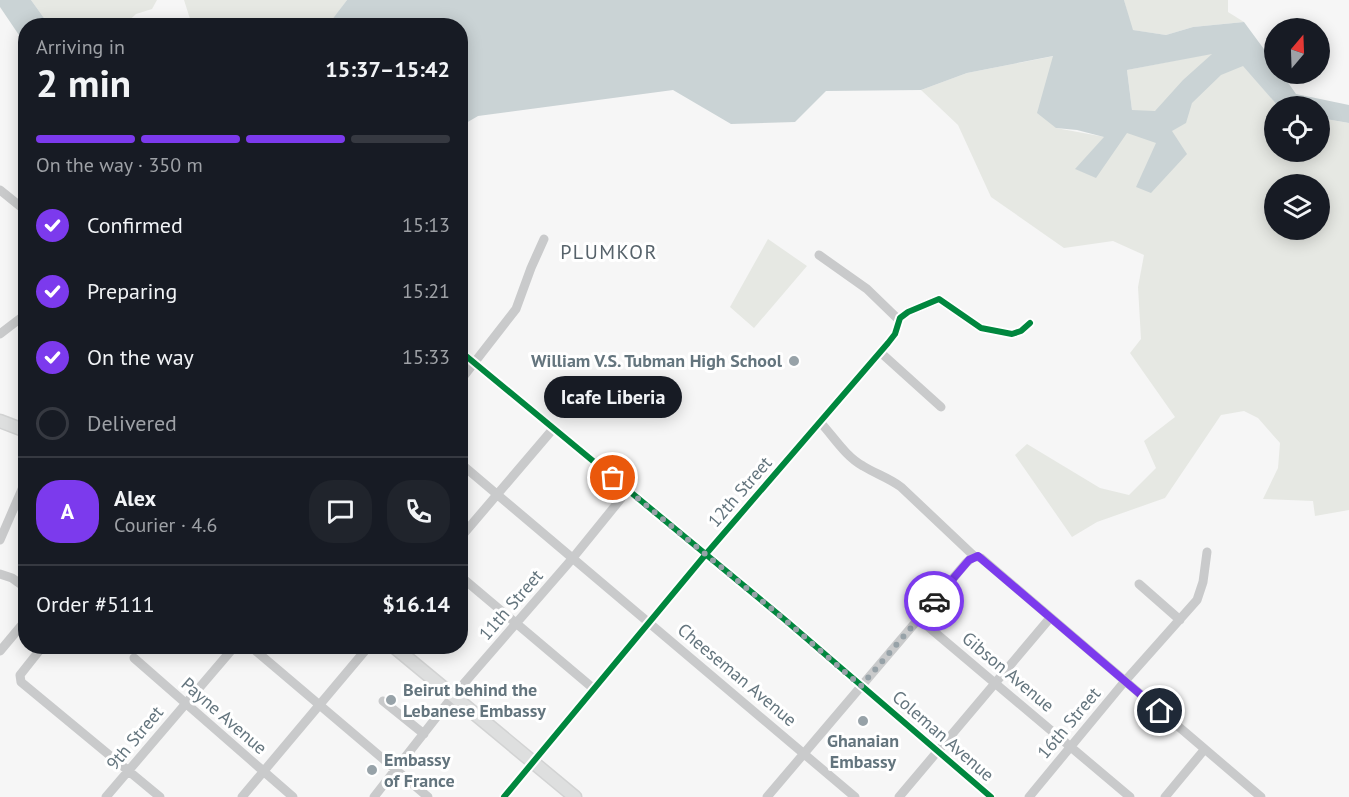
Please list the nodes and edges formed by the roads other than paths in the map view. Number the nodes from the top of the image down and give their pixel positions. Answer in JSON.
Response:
{"nodes":[{"id":1,"x":0,"y":190,"type":"edge"},
{"id":2,"x":18,"y":205,"type":"edge"},
{"id":3,"x":544,"y":239,"type":"dead end"},
{"id":4,"x":819,"y":255,"type":"dead end"},
{"id":5,"x":18,"y":320,"type":"edge"},
{"id":6,"x":899,"y":320,"type":"junction"},
{"id":7,"x":1030,"y":323,"type":"dead end"},
{"id":8,"x":0,"y":334,"type":"edge"},
{"id":9,"x":880,"y":352,"type":"junction"},
{"id":10,"x":468,"y":357,"type":"edge"},
{"id":11,"x":475,"y":363,"type":"junction"},
{"id":12,"x":468,"y":371,"type":"edge"},
{"id":13,"x":940,"y":407,"type":"dead end"},
{"id":14,"x":0,"y":421,"type":"edge"},
{"id":15,"x":820,"y":422,"type":"junction"},
{"id":16,"x":18,"y":428,"type":"edge"},
{"id":17,"x":553,"y":429,"type":"junction"},
{"id":18,"x":468,"y":469,"type":"edge"},
{"id":19,"x":628,"y":490,"type":"junction"},
{"id":20,"x":497,"y":494,"type":"junction"},
{"id":21,"x":18,"y":498,"type":"edge"},
{"id":22,"x":468,"y":528,"type":"edge"},
{"id":23,"x":0,"y":540,"type":"edge"},
{"id":24,"x":1207,"y":552,"type":"dead end"},
{"id":25,"x":706,"y":554,"type":"junction"},
{"id":26,"x":974,"y":556,"type":"junction"},
{"id":27,"x":572,"y":559,"type":"junction"},
{"id":28,"x":0,"y":574,"type":"edge"},
{"id":29,"x":18,"y":582,"type":"edge"},
{"id":30,"x":468,"y":583,"type":"edge"},
{"id":31,"x":1139,"y":584,"type":"dead end"},
{"id":32,"x":1050,"y":618,"type":"junction"},
{"id":33,"x":920,"y":619,"type":"junction"},
{"id":34,"x":1180,"y":620,"type":"junction"},
{"id":35,"x":649,"y":622,"type":"junction"},
{"id":36,"x":517,"y":623,"type":"junction"},
{"id":37,"x":18,"y":630,"type":"edge"},
{"id":38,"x":0,"y":651,"type":"edge"},
{"id":39,"x":37,"y":654,"type":"edge"},
{"id":40,"x":228,"y":654,"type":"edge"},
{"id":41,"x":260,"y":654,"type":"edge"},
{"id":42,"x":362,"y":654,"type":"edge"},
{"id":43,"x":403,"y":654,"type":"edge"},
{"id":44,"x":134,"y":658,"type":"dead end"},
{"id":45,"x":1125,"y":681,"type":"junction"},
{"id":46,"x":995,"y":682,"type":"junction"},
{"id":47,"x":861,"y":686,"type":"junction"},
{"id":48,"x":594,"y":689,"type":"junction"},
{"id":49,"x":453,"y":696,"type":"junction"},
{"id":50,"x":383,"y":701,"type":"dead end"},
{"id":51,"x":185,"y":704,"type":"junction"},
{"id":52,"x":320,"y":704,"type":"junction"},
{"id":53,"x":424,"y":734,"type":"junction"},
{"id":54,"x":1071,"y":746,"type":"junction"},
{"id":55,"x":1204,"y":750,"type":"junction"},
{"id":56,"x":937,"y":752,"type":"junction"},
{"id":57,"x":804,"y":754,"type":"junction"},
{"id":58,"x":534,"y":762,"type":"junction"},
{"id":59,"x":129,"y":770,"type":"junction"},
{"id":60,"x":395,"y":771,"type":"junction"},
{"id":61,"x":263,"y":772,"type":"junction"},
{"id":62,"x":106,"y":797,"type":"edge"},
{"id":63,"x":160,"y":797,"type":"edge"},
{"id":64,"x":242,"y":797,"type":"edge"},
{"id":65,"x":294,"y":797,"type":"edge"},
{"id":66,"x":374,"y":797,"type":"edge"},
{"id":67,"x":428,"y":797,"type":"edge"},
{"id":68,"x":504,"y":797,"type":"edge"},
{"id":69,"x":575,"y":797,"type":"edge"},
{"id":70,"x":766,"y":797,"type":"edge"},
{"id":71,"x":855,"y":797,"type":"edge"},
{"id":72,"x":899,"y":797,"type":"edge"},
{"id":73,"x":991,"y":797,"type":"edge"},
{"id":74,"x":1029,"y":797,"type":"edge"},
{"id":75,"x":1130,"y":797,"type":"edge"},
{"id":76,"x":1165,"y":797,"type":"edge"},
{"id":77,"x":1261,"y":797,"type":"edge"}],
"edges":[{"from":1,"to":2,"type":"street"},
{"from":3,"to":11,"type":"street"},
{"from":4,"to":6,"type":"street"},
{"from":5,"to":8,"type":"street"},
{"from":6,"to":7,"type":"street"},
{"from":6,"to":9,"type":"street","name":"12th Street"},
{"from":9,"to":13,"type":"street"},
{"from":9,"to":15,"type":"street","name":"12th Street"},
{"from":10,"to":11,"type":"street","name":"Coleman Avenue"},
{"from":11,"to":12,"type":"street"},
{"from":11,"to":17,"type":"street","name":"Coleman Avenue"},
{"from":14,"to":16,"type":"highway"},
{"from":15,"to":25,"type":"street","name":"12th Street"},
{"from":15,"to":26,"type":"street"},
{"from":17,"to":19,"type":"street","name":"Coleman Avenue"},
{"from":17,"to":20,"type":"street"},
{"from":18,"to":20,"type":"street","name":"Cheeseman Avenue"},
{"from":19,"to":25,"type":"street","name":"Coleman Avenue"},
{"from":19,"to":27,"type":"street","name":"11th Street"},
{"from":20,"to":22,"type":"street"},
{"from":20,"to":27,"type":"street","name":"Cheeseman Avenue"},
{"from":21,"to":23,"type":"street"},
{"from":24,"to":34,"type":"street","name":"16th Street"},
{"from":25,"to":35,"type":"street","name":"12th Street"},
{"from":25,"to":47,"type":"street","name":"Coleman Avenue"},
{"from":26,"to":32,"type":"street"},
{"from":26,"to":33,"type":"street"},
{"from":27,"to":35,"type":"street","name":"Cheeseman Avenue"},
{"from":27,"to":36,"type":"street","name":"11th Street"},
{"from":28,"to":29,"type":"street"},
{"from":30,"to":36,"type":"street"},
{"from":31,"to":34,"type":"street"},
{"from":32,"to":45,"type":"street"},
{"from":32,"to":46,"type":"street"},
{"from":33,"to":46,"type":"street","name":"Gibson Avenue"},
{"from":33,"to":47,"type":"street"},
{"from":34,"to":45,"type":"street","name":"16th Street"},
{"from":35,"to":48,"type":"street","name":"12th Street"},
{"from":35,"to":57,"type":"street","name":"Cheeseman Avenue"},
{"from":36,"to":48,"type":"street"},
{"from":36,"to":49,"type":"street","name":"11th Street"},
{"from":37,"to":38,"type":"street"},
{"from":39,"to":59,"type":"street"},
{"from":40,"to":51,"type":"street","name":"9th Street"},
{"from":41,"to":52,"type":"street"},
{"from":42,"to":52,"type":"street"},
{"from":43,"to":49,"type":"highway"},
{"from":44,"to":51,"type":"street","name":"Payne Avenue"},
{"from":45,"to":54,"type":"street","name":"16th Street"},
{"from":45,"to":55,"type":"street"},
{"from":46,"to":54,"type":"street","name":"Gibson Avenue"},
{"from":46,"to":56,"type":"street"},
{"from":47,"to":56,"type":"street","name":"Coleman Avenue"},
{"from":47,"to":57,"type":"street"},
{"from":48,"to":58,"type":"street","name":"12th Street"},
{"from":49,"to":53,"type":"street","name":"11th Street"},
{"from":49,"to":58,"type":"highway"},
{"from":50,"to":53,"type":"street"},
{"from":51,"to":59,"type":"street","name":"9th Street"},
{"from":51,"to":61,"type":"street","name":"Payne Avenue"},
{"from":52,"to":60,"type":"street"},
{"from":52,"to":61,"type":"street"},
{"from":53,"to":60,"type":"street","name":"11th Street"},
{"from":54,"to":74,"type":"street","name":"16th Street"},
{"from":54,"to":75,"type":"street","name":"Gibson Avenue"},
{"from":55,"to":76,"type":"street"},
{"from":55,"to":77,"type":"street"},
{"from":56,"to":72,"type":"street"},
{"from":56,"to":73,"type":"street","name":"Coleman Avenue"},
{"from":57,"to":70,"type":"street"},
{"from":57,"to":71,"type":"street","name":"Cheeseman Avenue"},
{"from":58,"to":68,"type":"street","name":"12th Street"},
{"from":58,"to":69,"type":"highway"},
{"from":59,"to":62,"type":"street","name":"9th Street"},
{"from":59,"to":63,"type":"street"},
{"from":60,"to":66,"type":"street","name":"11th Street"},
{"from":60,"to":67,"type":"street"},
{"from":61,"to":64,"type":"street"},
{"from":61,"to":65,"type":"street","name":"Payne Avenue"}]}
